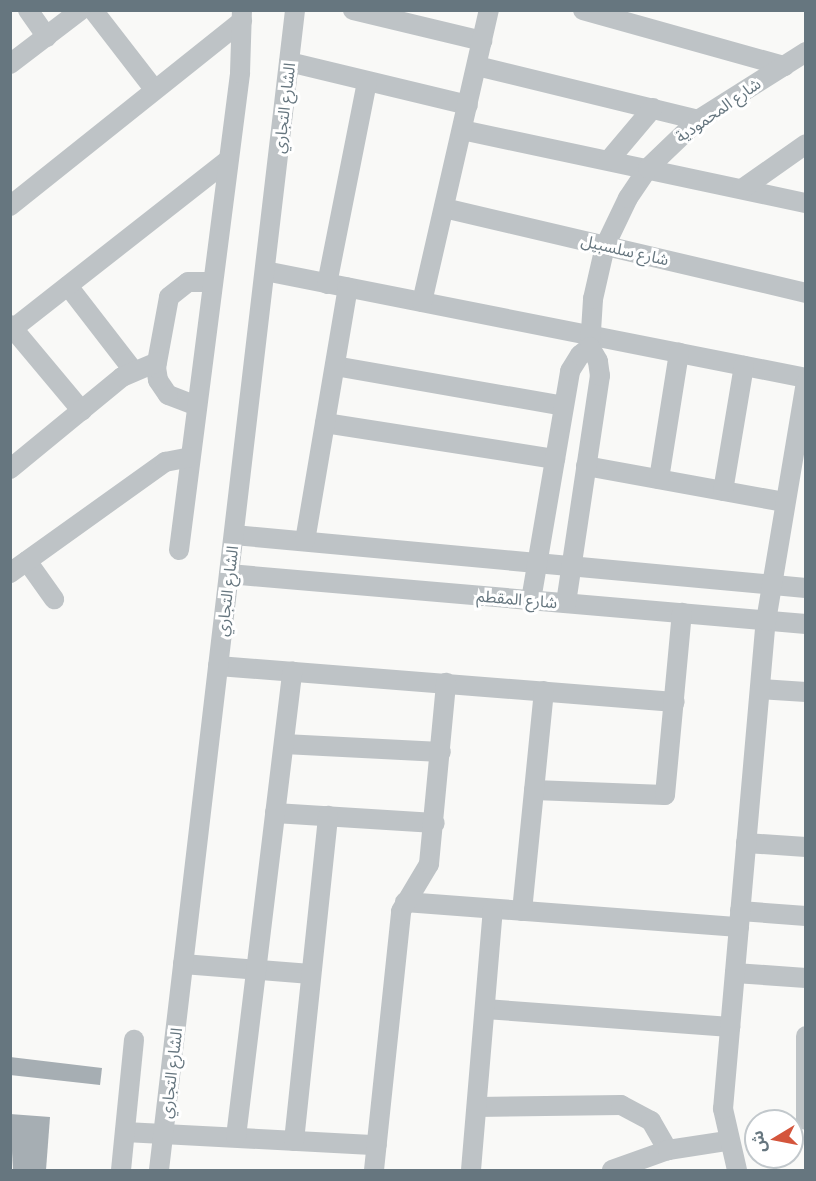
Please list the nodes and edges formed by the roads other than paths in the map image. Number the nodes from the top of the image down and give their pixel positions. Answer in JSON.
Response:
{"nodes":[{"id":1,"x":28,"y":10,"type":"edge"},
{"id":2,"x":81,"y":10,"type":"edge"},
{"id":3,"x":93,"y":10,"type":"edge"},
{"id":4,"x":295,"y":10,"type":"edge"},
{"id":5,"x":353,"y":10,"type":"edge"},
{"id":6,"x":489,"y":10,"type":"edge"},
{"id":7,"x":583,"y":10,"type":"edge"},
{"id":8,"x":604,"y":13,"type":"edge"},
{"id":9,"x":242,"y":16,"type":"edge"},
{"id":10,"x":47,"y":37,"type":"junction"},
{"id":11,"x":482,"y":41,"type":"junction"},
{"id":12,"x":806,"y":52,"type":"edge"},
{"id":13,"x":289,"y":62,"type":"junction"},
{"id":14,"x":10,"y":64,"type":"edge"},
{"id":15,"x":477,"y":66,"type":"junction"},
{"id":16,"x":783,"y":66,"type":"junction"},
{"id":17,"x":367,"y":82,"type":"junction"},
{"id":18,"x":154,"y":89,"type":"junction"},
{"id":19,"x":468,"y":105,"type":"junction"},
{"id":20,"x":652,"y":108,"type":"junction"},
{"id":21,"x":698,"y":120,"type":"junction"},
{"id":22,"x":462,"y":130,"type":"junction"},
{"id":23,"x":806,"y":144,"type":"edge"},
{"id":24,"x":228,"y":160,"type":"junction"},
{"id":25,"x":609,"y":160,"type":"junction"},
{"id":26,"x":648,"y":168,"type":"junction"},
{"id":27,"x":742,"y":189,"type":"junction"},
{"id":28,"x":806,"y":202,"type":"edge"},
{"id":29,"x":10,"y":206,"type":"edge"},
{"id":30,"x":444,"y":208,"type":"junction"},
{"id":31,"x":605,"y":246,"type":"junction"},
{"id":32,"x":265,"y":271,"type":"junction"},
{"id":33,"x":213,"y":282,"type":"junction"},
{"id":34,"x":327,"y":284,"type":"junction"},
{"id":35,"x":68,"y":286,"type":"junction"},
{"id":36,"x":348,"y":288,"type":"junction"},
{"id":37,"x":806,"y":293,"type":"edge"},
{"id":38,"x":422,"y":302,"type":"junction"},
{"id":39,"x":12,"y":328,"type":"edge"},
{"id":40,"x":590,"y":341,"type":"junction"},
{"id":41,"x":679,"y":353,"type":"junction"},
{"id":42,"x":157,"y":362,"type":"junction"},
{"id":43,"x":335,"y":366,"type":"junction"},
{"id":44,"x":744,"y":366,"type":"junction"},
{"id":45,"x":133,"y":370,"type":"junction"},
{"id":46,"x":806,"y":378,"type":"edge"},
{"id":47,"x":806,"y":382,"type":"edge"},
{"id":48,"x":197,"y":406,"type":"junction"},
{"id":49,"x":564,"y":406,"type":"junction"},
{"id":50,"x":82,"y":411,"type":"junction"},
{"id":51,"x":325,"y":423,"type":"junction"},
{"id":52,"x":190,"y":458,"type":"junction"},
{"id":53,"x":555,"y":459,"type":"junction"},
{"id":54,"x":13,"y":462,"type":"edge"},
{"id":55,"x":586,"y":466,"type":"junction"},
{"id":56,"x":659,"y":479,"type":"junction"},
{"id":57,"x":723,"y":491,"type":"junction"},
{"id":58,"x":784,"y":502,"type":"junction"},
{"id":59,"x":234,"y":535,"type":"junction"},
{"id":60,"x":305,"y":541,"type":"junction"},
{"id":61,"x":179,"y":550,"type":"dead end"},
{"id":62,"x":537,"y":563,"type":"junction"},
{"id":63,"x":571,"y":566,"type":"junction"},
{"id":64,"x":19,"y":567,"type":"edge"},
{"id":65,"x":229,"y":574,"type":"junction"},
{"id":66,"x":771,"y":585,"type":"junction"},
{"id":67,"x":806,"y":588,"type":"edge"},
{"id":68,"x":54,"y":599,"type":"dead end"},
{"id":69,"x":531,"y":600,"type":"junction"},
{"id":70,"x":566,"y":603,"type":"junction"},
{"id":71,"x":682,"y":613,"type":"junction"},
{"id":72,"x":766,"y":621,"type":"junction"},
{"id":73,"x":806,"y":624,"type":"edge"},
{"id":74,"x":218,"y":666,"type":"junction"},
{"id":75,"x":292,"y":671,"type":"junction"},
{"id":76,"x":446,"y":683,"type":"junction"},
{"id":77,"x":760,"y":689,"type":"junction"},
{"id":78,"x":544,"y":691,"type":"junction"},
{"id":79,"x":806,"y":692,"type":"edge"},
{"id":80,"x":675,"y":702,"type":"junction"},
{"id":81,"x":284,"y":744,"type":"junction"},
{"id":82,"x":441,"y":752,"type":"junction"},
{"id":83,"x":534,"y":790,"type":"junction"},
{"id":84,"x":275,"y":813,"type":"junction"},
{"id":85,"x":328,"y":816,"type":"junction"},
{"id":86,"x":435,"y":823,"type":"junction"},
{"id":87,"x":746,"y":843,"type":"junction"},
{"id":88,"x":806,"y":847,"type":"edge"},
{"id":89,"x":405,"y":902,"type":"junction"},
{"id":90,"x":493,"y":909,"type":"junction"},
{"id":91,"x":522,"y":911,"type":"junction"},
{"id":92,"x":806,"y":916,"type":"edge"},
{"id":93,"x":739,"y":919,"type":"junction"},
{"id":94,"x":183,"y":964,"type":"junction"},
{"id":95,"x":256,"y":970,"type":"junction"},
{"id":96,"x":735,"y":973,"type":"junction"},
{"id":97,"x":311,"y":974,"type":"junction"},
{"id":98,"x":806,"y":978,"type":"edge"},
{"id":99,"x":485,"y":1009,"type":"junction"},
{"id":100,"x":730,"y":1027,"type":"junction"},
{"id":101,"x":806,"y":1036,"type":"edge"},
{"id":102,"x":134,"y":1040,"type":"dead end"},
{"id":103,"x":477,"y":1107,"type":"junction"},
{"id":104,"x":806,"y":1120,"type":"edge"},
{"id":105,"x":125,"y":1132,"type":"junction"},
{"id":106,"x":164,"y":1134,"type":"junction"},
{"id":107,"x":236,"y":1137,"type":"junction"},
{"id":108,"x":294,"y":1140,"type":"junction"},
{"id":109,"x":727,"y":1141,"type":"junction"},
{"id":110,"x":377,"y":1145,"type":"junction"},
{"id":111,"x":668,"y":1150,"type":"junction"},
{"id":112,"x":645,"y":1165,"type":"edge"},
{"id":113,"x":121,"y":1170,"type":"edge"},
{"id":114,"x":159,"y":1170,"type":"edge"},
{"id":115,"x":374,"y":1170,"type":"edge"},
{"id":116,"x":471,"y":1170,"type":"edge"},
{"id":117,"x":612,"y":1170,"type":"edge"},
{"id":118,"x":737,"y":1170,"type":"edge"}],
"edges":[{"from":1,"to":10,"type":"street"},
{"from":2,"to":10,"type":"street"},
{"from":3,"to":18,"type":"street"},
{"from":4,"to":13,"type":"street","name":"الشارع التجاري"},
{"from":5,"to":11,"type":"street"},
{"from":6,"to":11,"type":"street"},
{"from":7,"to":8,"type":"street"},
{"from":8,"to":16,"type":"street"},
{"from":9,"to":18,"type":"street"},
{"from":9,"to":24,"type":"street"},
{"from":10,"to":14,"type":"street"},
{"from":11,"to":15,"type":"street"},
{"from":12,"to":16,"type":"street","name":"شارع المحمودية"},
{"from":13,"to":17,"type":"street"},
{"from":13,"to":32,"type":"street","name":"الشارع التجاري"},
{"from":15,"to":19,"type":"street"},
{"from":15,"to":20,"type":"street"},
{"from":16,"to":21,"type":"street","name":"شارع المحمودية"},
{"from":17,"to":19,"type":"street"},
{"from":17,"to":34,"type":"street"},
{"from":18,"to":29,"type":"street"},
{"from":19,"to":22,"type":"street"},
{"from":20,"to":21,"type":"street"},
{"from":20,"to":25,"type":"street"},
{"from":21,"to":26,"type":"street","name":"شارع المحمودية"},
{"from":22,"to":25,"type":"street"},
{"from":22,"to":30,"type":"street"},
{"from":23,"to":27,"type":"street"},
{"from":24,"to":33,"type":"street"},
{"from":24,"to":35,"type":"street"},
{"from":25,"to":26,"type":"street"},
{"from":26,"to":27,"type":"street"},
{"from":26,"to":31,"type":"street","name":"شارع المحمودية"},
{"from":27,"to":28,"type":"street"},
{"from":30,"to":31,"type":"street","name":"شارع سلسبيل"},
{"from":30,"to":38,"type":"street"},
{"from":31,"to":37,"type":"street","name":"شارع سلسبيل"},
{"from":31,"to":40,"type":"street","name":"شارع المحمودية"},
{"from":32,"to":34,"type":"street"},
{"from":32,"to":59,"type":"street","name":"الشارع التجاري"},
{"from":33,"to":42,"type":"street"},
{"from":33,"to":48,"type":"street"},
{"from":34,"to":36,"type":"street"},
{"from":35,"to":39,"type":"street"},
{"from":35,"to":45,"type":"street"},
{"from":36,"to":38,"type":"street"},
{"from":36,"to":43,"type":"street"},
{"from":38,"to":40,"type":"street"},
{"from":39,"to":50,"type":"street"},
{"from":40,"to":41,"type":"street"},
{"from":40,"to":49,"type":"street"},
{"from":40,"to":55,"type":"street"},
{"from":41,"to":44,"type":"street"},
{"from":41,"to":56,"type":"street"},
{"from":42,"to":45,"type":"street"},
{"from":42,"to":48,"type":"street"},
{"from":43,"to":49,"type":"street"},
{"from":43,"to":51,"type":"street"},
{"from":44,"to":46,"type":"street"},
{"from":44,"to":57,"type":"street"},
{"from":45,"to":50,"type":"street"},
{"from":47,"to":58,"type":"street"},
{"from":48,"to":52,"type":"street"},
{"from":49,"to":53,"type":"street"},
{"from":50,"to":54,"type":"street"},
{"from":51,"to":53,"type":"street"},
{"from":51,"to":60,"type":"street"},
{"from":52,"to":61,"type":"street"},
{"from":52,"to":64,"type":"street"},
{"from":53,"to":62,"type":"street"},
{"from":55,"to":56,"type":"street"},
{"from":55,"to":63,"type":"street"},
{"from":56,"to":57,"type":"street"},
{"from":57,"to":58,"type":"street"},
{"from":58,"to":66,"type":"street"},
{"from":59,"to":60,"type":"street"},
{"from":59,"to":65,"type":"street","name":"الشارع التجاري"},
{"from":60,"to":62,"type":"street"},
{"from":62,"to":63,"type":"street"},
{"from":62,"to":69,"type":"street"},
{"from":63,"to":66,"type":"street"},
{"from":63,"to":70,"type":"street"},
{"from":64,"to":68,"type":"street"},
{"from":65,"to":69,"type":"street","name":"شارع المقطم"},
{"from":65,"to":74,"type":"street","name":"الشارع التجاري"},
{"from":66,"to":67,"type":"street"},
{"from":66,"to":72,"type":"street"},
{"from":69,"to":70,"type":"street","name":"شارع المقطم"},
{"from":70,"to":71,"type":"street","name":"شارع المقطم"},
{"from":71,"to":72,"type":"street","name":"شارع المقطم"},
{"from":71,"to":80,"type":"street"},
{"from":72,"to":73,"type":"street","name":"شارع المقطم"},
{"from":72,"to":77,"type":"street"},
{"from":74,"to":75,"type":"street"},
{"from":74,"to":94,"type":"street","name":"الشارع التجاري"},
{"from":75,"to":76,"type":"street"},
{"from":75,"to":81,"type":"street"},
{"from":76,"to":78,"type":"street"},
{"from":76,"to":82,"type":"street"},
{"from":77,"to":79,"type":"street"},
{"from":77,"to":87,"type":"street"},
{"from":78,"to":80,"type":"street"},
{"from":78,"to":83,"type":"street"},
{"from":80,"to":83,"type":"street"},
{"from":81,"to":82,"type":"street"},
{"from":81,"to":84,"type":"street"},
{"from":82,"to":86,"type":"street"},
{"from":83,"to":91,"type":"street"},
{"from":84,"to":85,"type":"street"},
{"from":84,"to":95,"type":"street"},
{"from":85,"to":86,"type":"street"},
{"from":85,"to":97,"type":"street"},
{"from":86,"to":89,"type":"street"},
{"from":87,"to":88,"type":"street"},
{"from":87,"to":93,"type":"street"},
{"from":89,"to":90,"type":"street"},
{"from":89,"to":110,"type":"street"},
{"from":90,"to":91,"type":"street"},
{"from":90,"to":99,"type":"street"},
{"from":91,"to":93,"type":"street"},
{"from":92,"to":93,"type":"street"},
{"from":93,"to":96,"type":"street"},
{"from":94,"to":95,"type":"street"},
{"from":94,"to":106,"type":"street","name":"الشارع التجاري"},
{"from":95,"to":97,"type":"street"},
{"from":95,"to":107,"type":"street"},
{"from":96,"to":98,"type":"street"},
{"from":96,"to":100,"type":"street"},
{"from":97,"to":108,"type":"street"},
{"from":99,"to":100,"type":"street"},
{"from":99,"to":103,"type":"street"},
{"from":100,"to":109,"type":"street"},
{"from":101,"to":104,"type":"street"},
{"from":102,"to":105,"type":"street"},
{"from":103,"to":111,"type":"street"},
{"from":103,"to":116,"type":"street"},
{"from":105,"to":106,"type":"street"},
{"from":105,"to":113,"type":"street"},
{"from":106,"to":107,"type":"street"},
{"from":106,"to":114,"type":"street","name":"الشارع التجاري"},
{"from":107,"to":108,"type":"street"},
{"from":108,"to":110,"type":"street"},
{"from":109,"to":111,"type":"street"},
{"from":109,"to":118,"type":"street"},
{"from":110,"to":115,"type":"street"},
{"from":111,"to":112,"type":"street"},
{"from":112,"to":117,"type":"street"}]}
